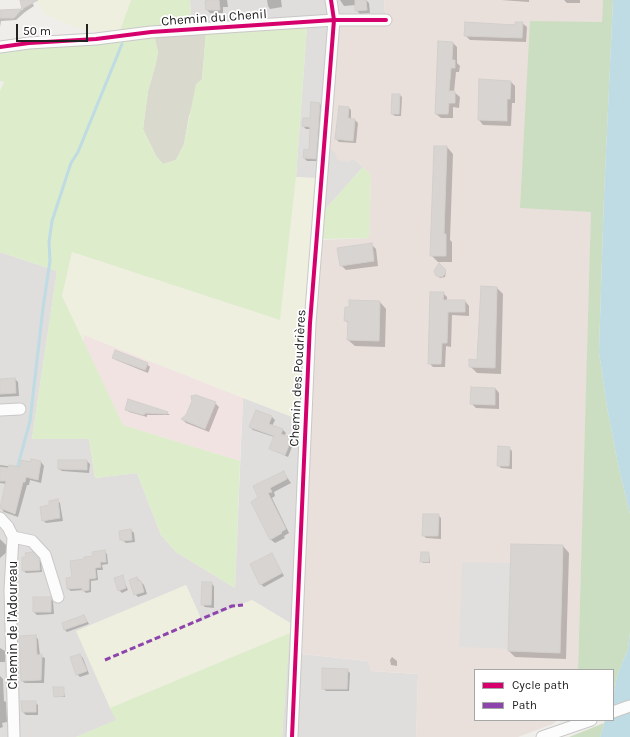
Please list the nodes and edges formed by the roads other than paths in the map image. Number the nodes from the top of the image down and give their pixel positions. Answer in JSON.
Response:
{"nodes":[{"id":1,"x":331,"y":0,"type":"edge"},
{"id":2,"x":334,"y":20,"type":"junction"},
{"id":3,"x":386,"y":20,"type":"dead end"},
{"id":4,"x":0,"y":47,"type":"edge"},
{"id":5,"x":20,"y":408,"type":"dead end"},
{"id":6,"x":0,"y":410,"type":"edge"},
{"id":7,"x":0,"y":518,"type":"edge"},
{"id":8,"x":13,"y":537,"type":"junction"},
{"id":9,"x":58,"y":597,"type":"dead end"},
{"id":10,"x":12,"y":629,"type":"junction"},
{"id":11,"x":0,"y":631,"type":"edge"},
{"id":12,"x":630,"y":706,"type":"edge"},
{"id":13,"x":614,"y":712,"type":"edge"},
{"id":14,"x":588,"y":721,"type":"edge"},
{"id":15,"x":14,"y":737,"type":"edge"},
{"id":16,"x":292,"y":737,"type":"edge"},
{"id":17,"x":542,"y":737,"type":"edge"}],
"edges":[{"from":1,"to":2,"type":"street","name":"Chemin des Poudrières"},
{"from":2,"to":3,"type":"street"},
{"from":2,"to":4,"type":"street","name":"Chemin du Chenil"},
{"from":2,"to":16,"type":"street","name":"Chemin des Poudrières"},
{"from":5,"to":6,"type":"street"},
{"from":7,"to":8,"type":"street"},
{"from":8,"to":9,"type":"street"},
{"from":8,"to":10,"type":"street","name":"Chemin de l'Adoureau"},
{"from":10,"to":11,"type":"street"},
{"from":10,"to":15,"type":"street","name":"Chemin de l'Adoureau"},
{"from":12,"to":13,"type":"street"},
{"from":14,"to":17,"type":"street"}]}
